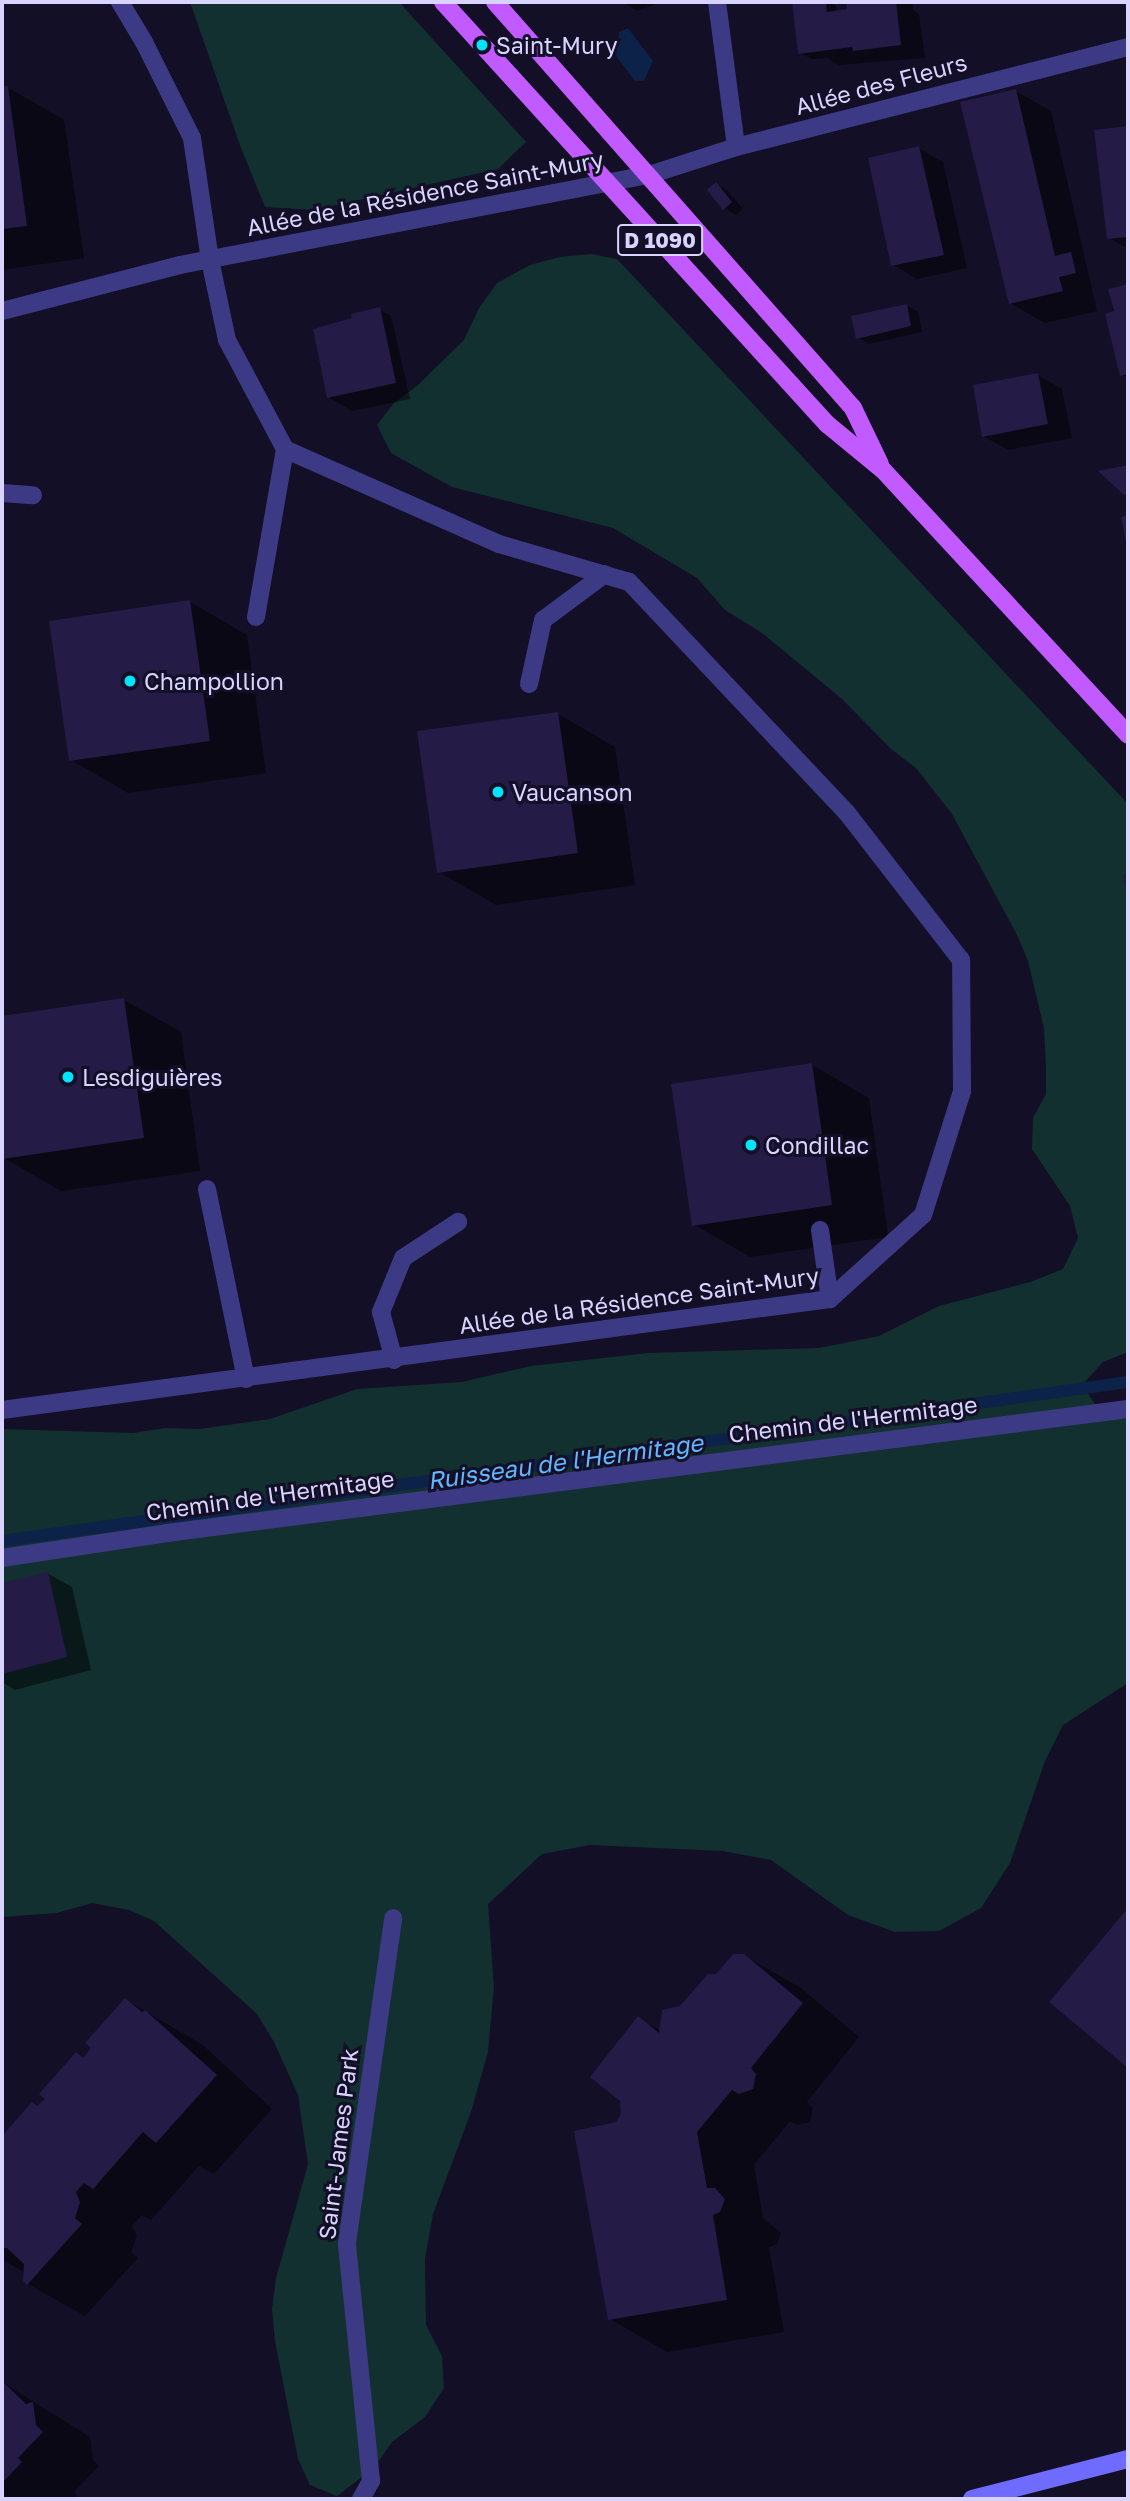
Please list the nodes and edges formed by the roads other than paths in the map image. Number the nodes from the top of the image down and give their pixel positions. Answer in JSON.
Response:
{"nodes":[{"id":1,"x":120,"y":2,"type":"edge"},
{"id":2,"x":443,"y":2,"type":"edge"},
{"id":3,"x":495,"y":2,"type":"edge"},
{"id":4,"x":717,"y":2,"type":"edge"},
{"id":5,"x":1128,"y":47,"type":"edge"},
{"id":6,"x":736,"y":147,"type":"junction"},
{"id":7,"x":649,"y":175,"type":"junction"},
{"id":8,"x":608,"y":183,"type":"junction"},
{"id":9,"x":210,"y":260,"type":"junction"},
{"id":10,"x":2,"y":310,"type":"edge"},
{"id":11,"x":285,"y":449,"type":"junction"},
{"id":12,"x":883,"y":470,"type":"junction"},
{"id":13,"x":2,"y":493,"type":"edge"},
{"id":14,"x":33,"y":495,"type":"dead end"},
{"id":15,"x":605,"y":575,"type":"junction"},
{"id":16,"x":256,"y":617,"type":"dead end"},
{"id":17,"x":529,"y":684,"type":"dead end"},
{"id":18,"x":1128,"y":735,"type":"edge"},
{"id":19,"x":207,"y":1189,"type":"dead end"},
{"id":20,"x":458,"y":1222,"type":"dead end"},
{"id":21,"x":820,"y":1230,"type":"dead end"},
{"id":22,"x":830,"y":1299,"type":"junction"},
{"id":23,"x":394,"y":1360,"type":"junction"},
{"id":24,"x":246,"y":1379,"type":"junction"},
{"id":25,"x":1128,"y":1409,"type":"edge"},
{"id":26,"x":2,"y":1410,"type":"edge"},
{"id":27,"x":2,"y":1558,"type":"edge"},
{"id":28,"x":393,"y":1918,"type":"dead end"},
{"id":29,"x":1128,"y":2459,"type":"edge"},
{"id":30,"x":361,"y":2499,"type":"edge"},
{"id":31,"x":972,"y":2499,"type":"edge"}],
"edges":[{"from":1,"to":9,"type":"street"},
{"from":2,"to":8,"type":"main road","number":"D 1090"},
{"from":3,"to":7,"type":"main road","number":"D 1090"},
{"from":4,"to":6,"type":"street"},
{"from":5,"to":6,"type":"street","name":"Allée des Fleurs"},
{"from":6,"to":7,"type":"street","name":"Allée des Fleurs"},
{"from":7,"to":8,"type":"street","name":"Allée de la Résidence Saint-Mury"},
{"from":7,"to":12,"type":"main road","number":"D 1090"},
{"from":8,"to":9,"type":"street","name":"Allée de la Résidence Saint-Mury"},
{"from":8,"to":12,"type":"main road","number":"D 1090"},
{"from":9,"to":10,"type":"street","name":"Allée de la Résidence Saint-Mury"},
{"from":9,"to":11,"type":"street"},
{"from":11,"to":15,"type":"street","name":"Allée de la Résidence Saint-Mury"},
{"from":11,"to":16,"type":"street"},
{"from":12,"to":18,"type":"main road","number":"D 1090"},
{"from":13,"to":14,"type":"street"},
{"from":15,"to":17,"type":"street"},
{"from":15,"to":22,"type":"street","name":"Allée de la Résidence Saint-Mury"},
{"from":19,"to":24,"type":"street"},
{"from":20,"to":23,"type":"street"},
{"from":21,"to":22,"type":"street"},
{"from":22,"to":23,"type":"street","name":"Allée de la Résidence Saint-Mury"},
{"from":23,"to":24,"type":"street","name":"Allée de la Résidence Saint-Mury"},
{"from":24,"to":26,"type":"street","name":"Allée de la Résidence Saint-Mury"},
{"from":25,"to":27,"type":"street","name":"Chemin de l'Hermitage"},
{"from":28,"to":30,"type":"street","name":"Saint-James Park"},
{"from":29,"to":31,"type":"street"}]}
